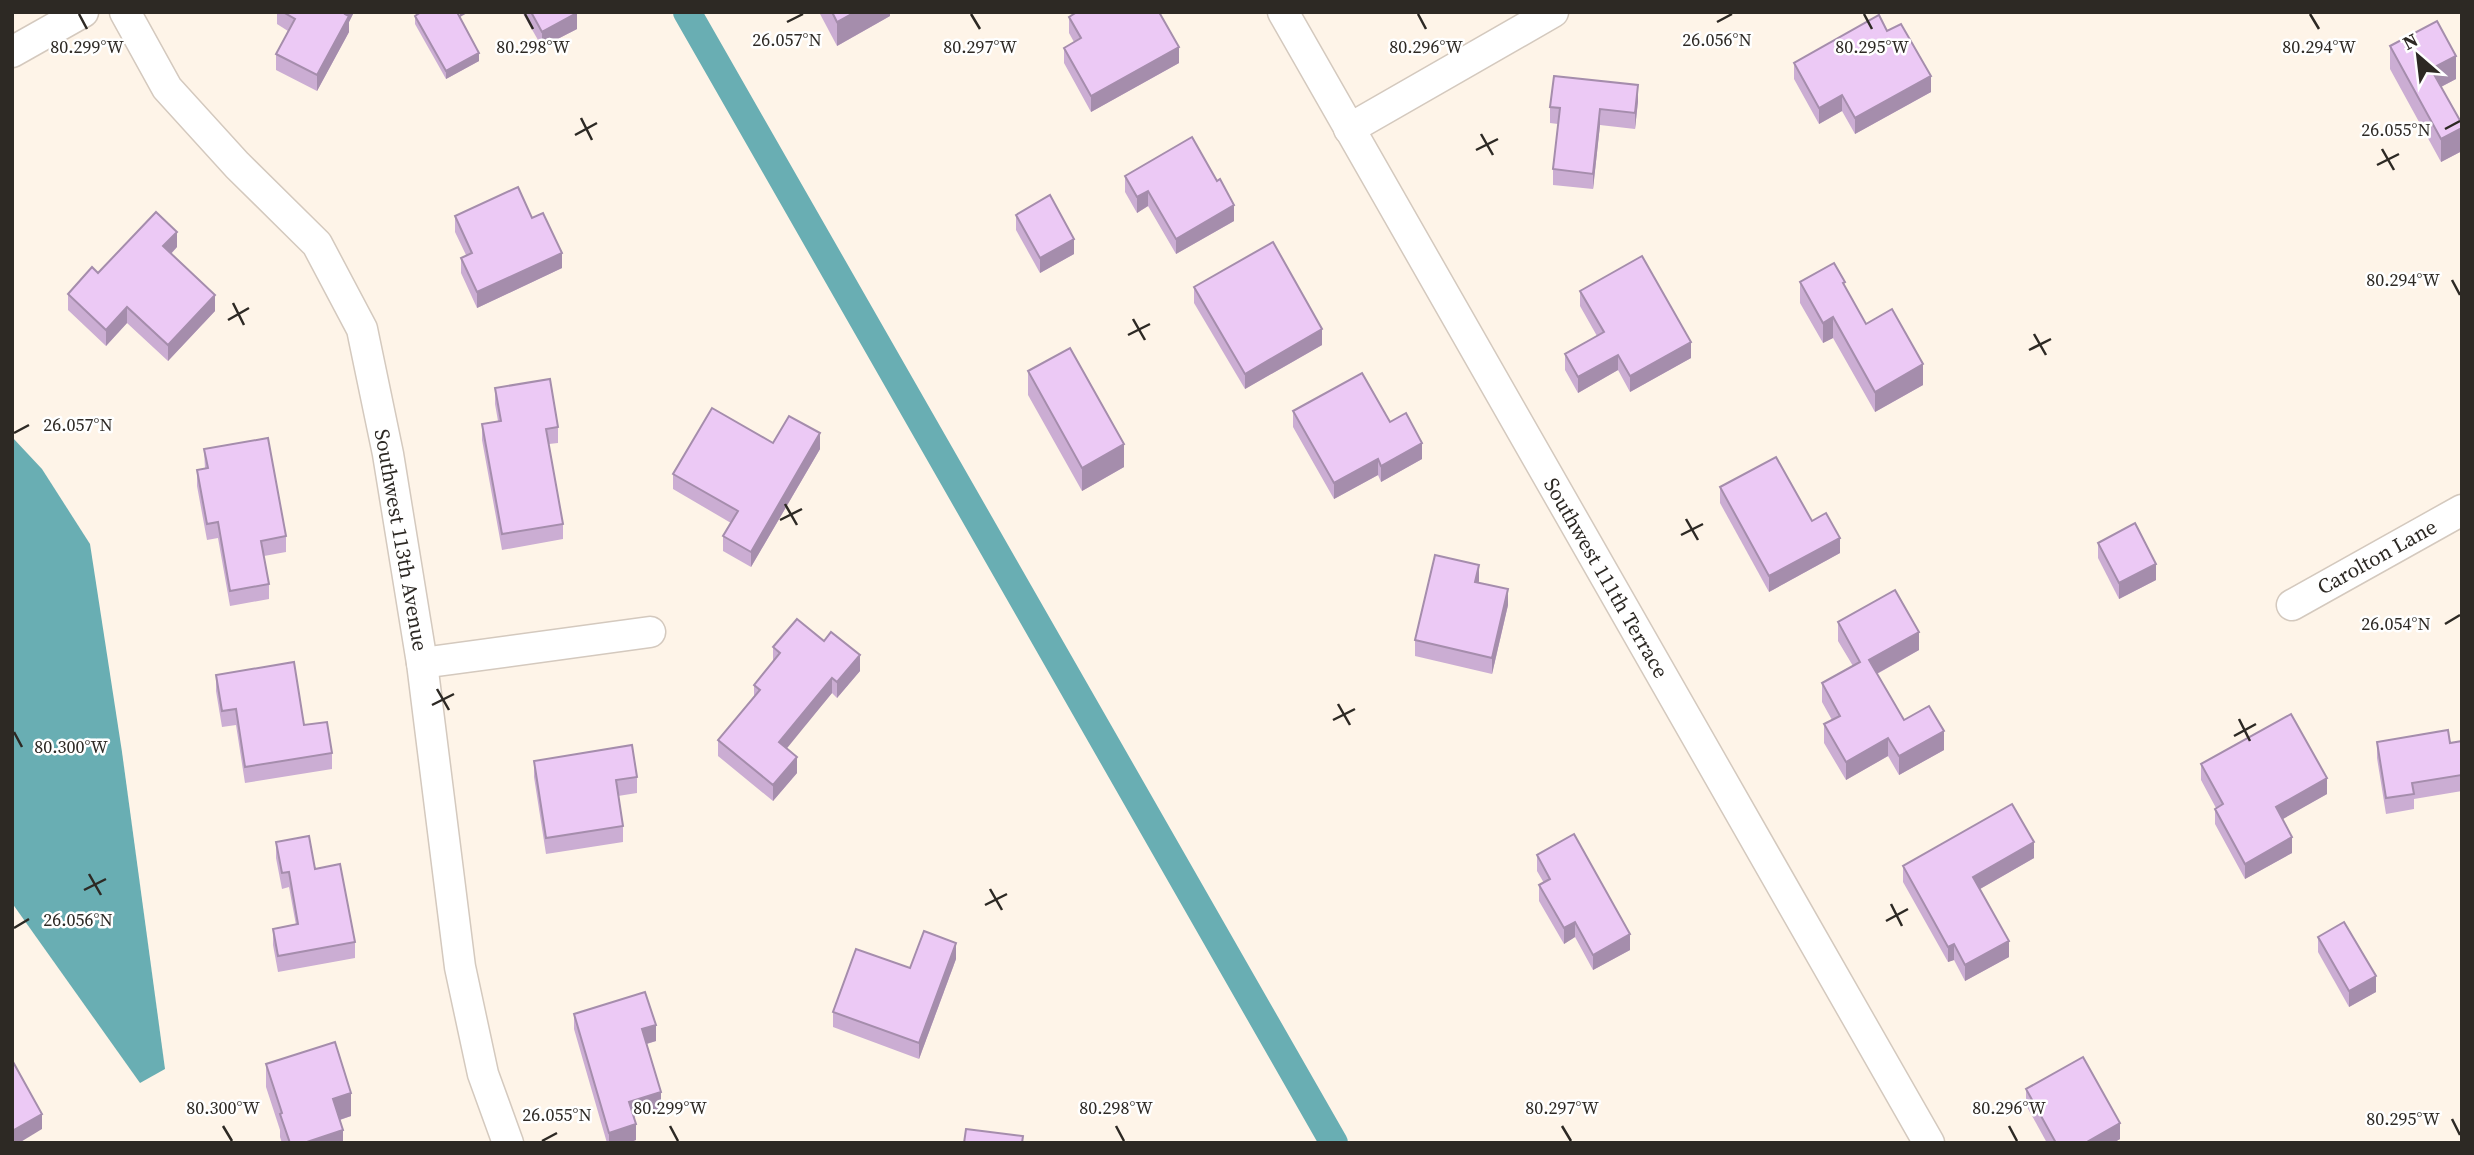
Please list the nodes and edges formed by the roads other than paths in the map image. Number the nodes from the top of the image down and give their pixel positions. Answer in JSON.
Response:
{"nodes":[{"id":1,"x":83,"y":12,"type":"edge"},
{"id":2,"x":125,"y":12,"type":"edge"},
{"id":3,"x":1283,"y":12,"type":"edge"},
{"id":4,"x":1553,"y":12,"type":"edge"},
{"id":5,"x":12,"y":52,"type":"edge"},
{"id":6,"x":1349,"y":129,"type":"junction"},
{"id":7,"x":2462,"y":510,"type":"edge"},
{"id":8,"x":2292,"y":605,"type":"dead end"},
{"id":9,"x":650,"y":632,"type":"dead end"},
{"id":10,"x":422,"y":663,"type":"junction"},
{"id":11,"x":508,"y":1143,"type":"edge"},
{"id":12,"x":1929,"y":1143,"type":"edge"}],
"edges":[{"from":1,"to":5,"type":"street"},
{"from":2,"to":10,"type":"street","name":"Southwest 113th Avenue"},
{"from":3,"to":6,"type":"street","name":"Southwest 111th Terrace"},
{"from":4,"to":6,"type":"street"},
{"from":6,"to":12,"type":"street","name":"Southwest 111th Terrace"},
{"from":7,"to":8,"type":"street","name":"Carolton Lane"},
{"from":9,"to":10,"type":"street"},
{"from":10,"to":11,"type":"street","name":"Southwest 113th Avenue"}]}
